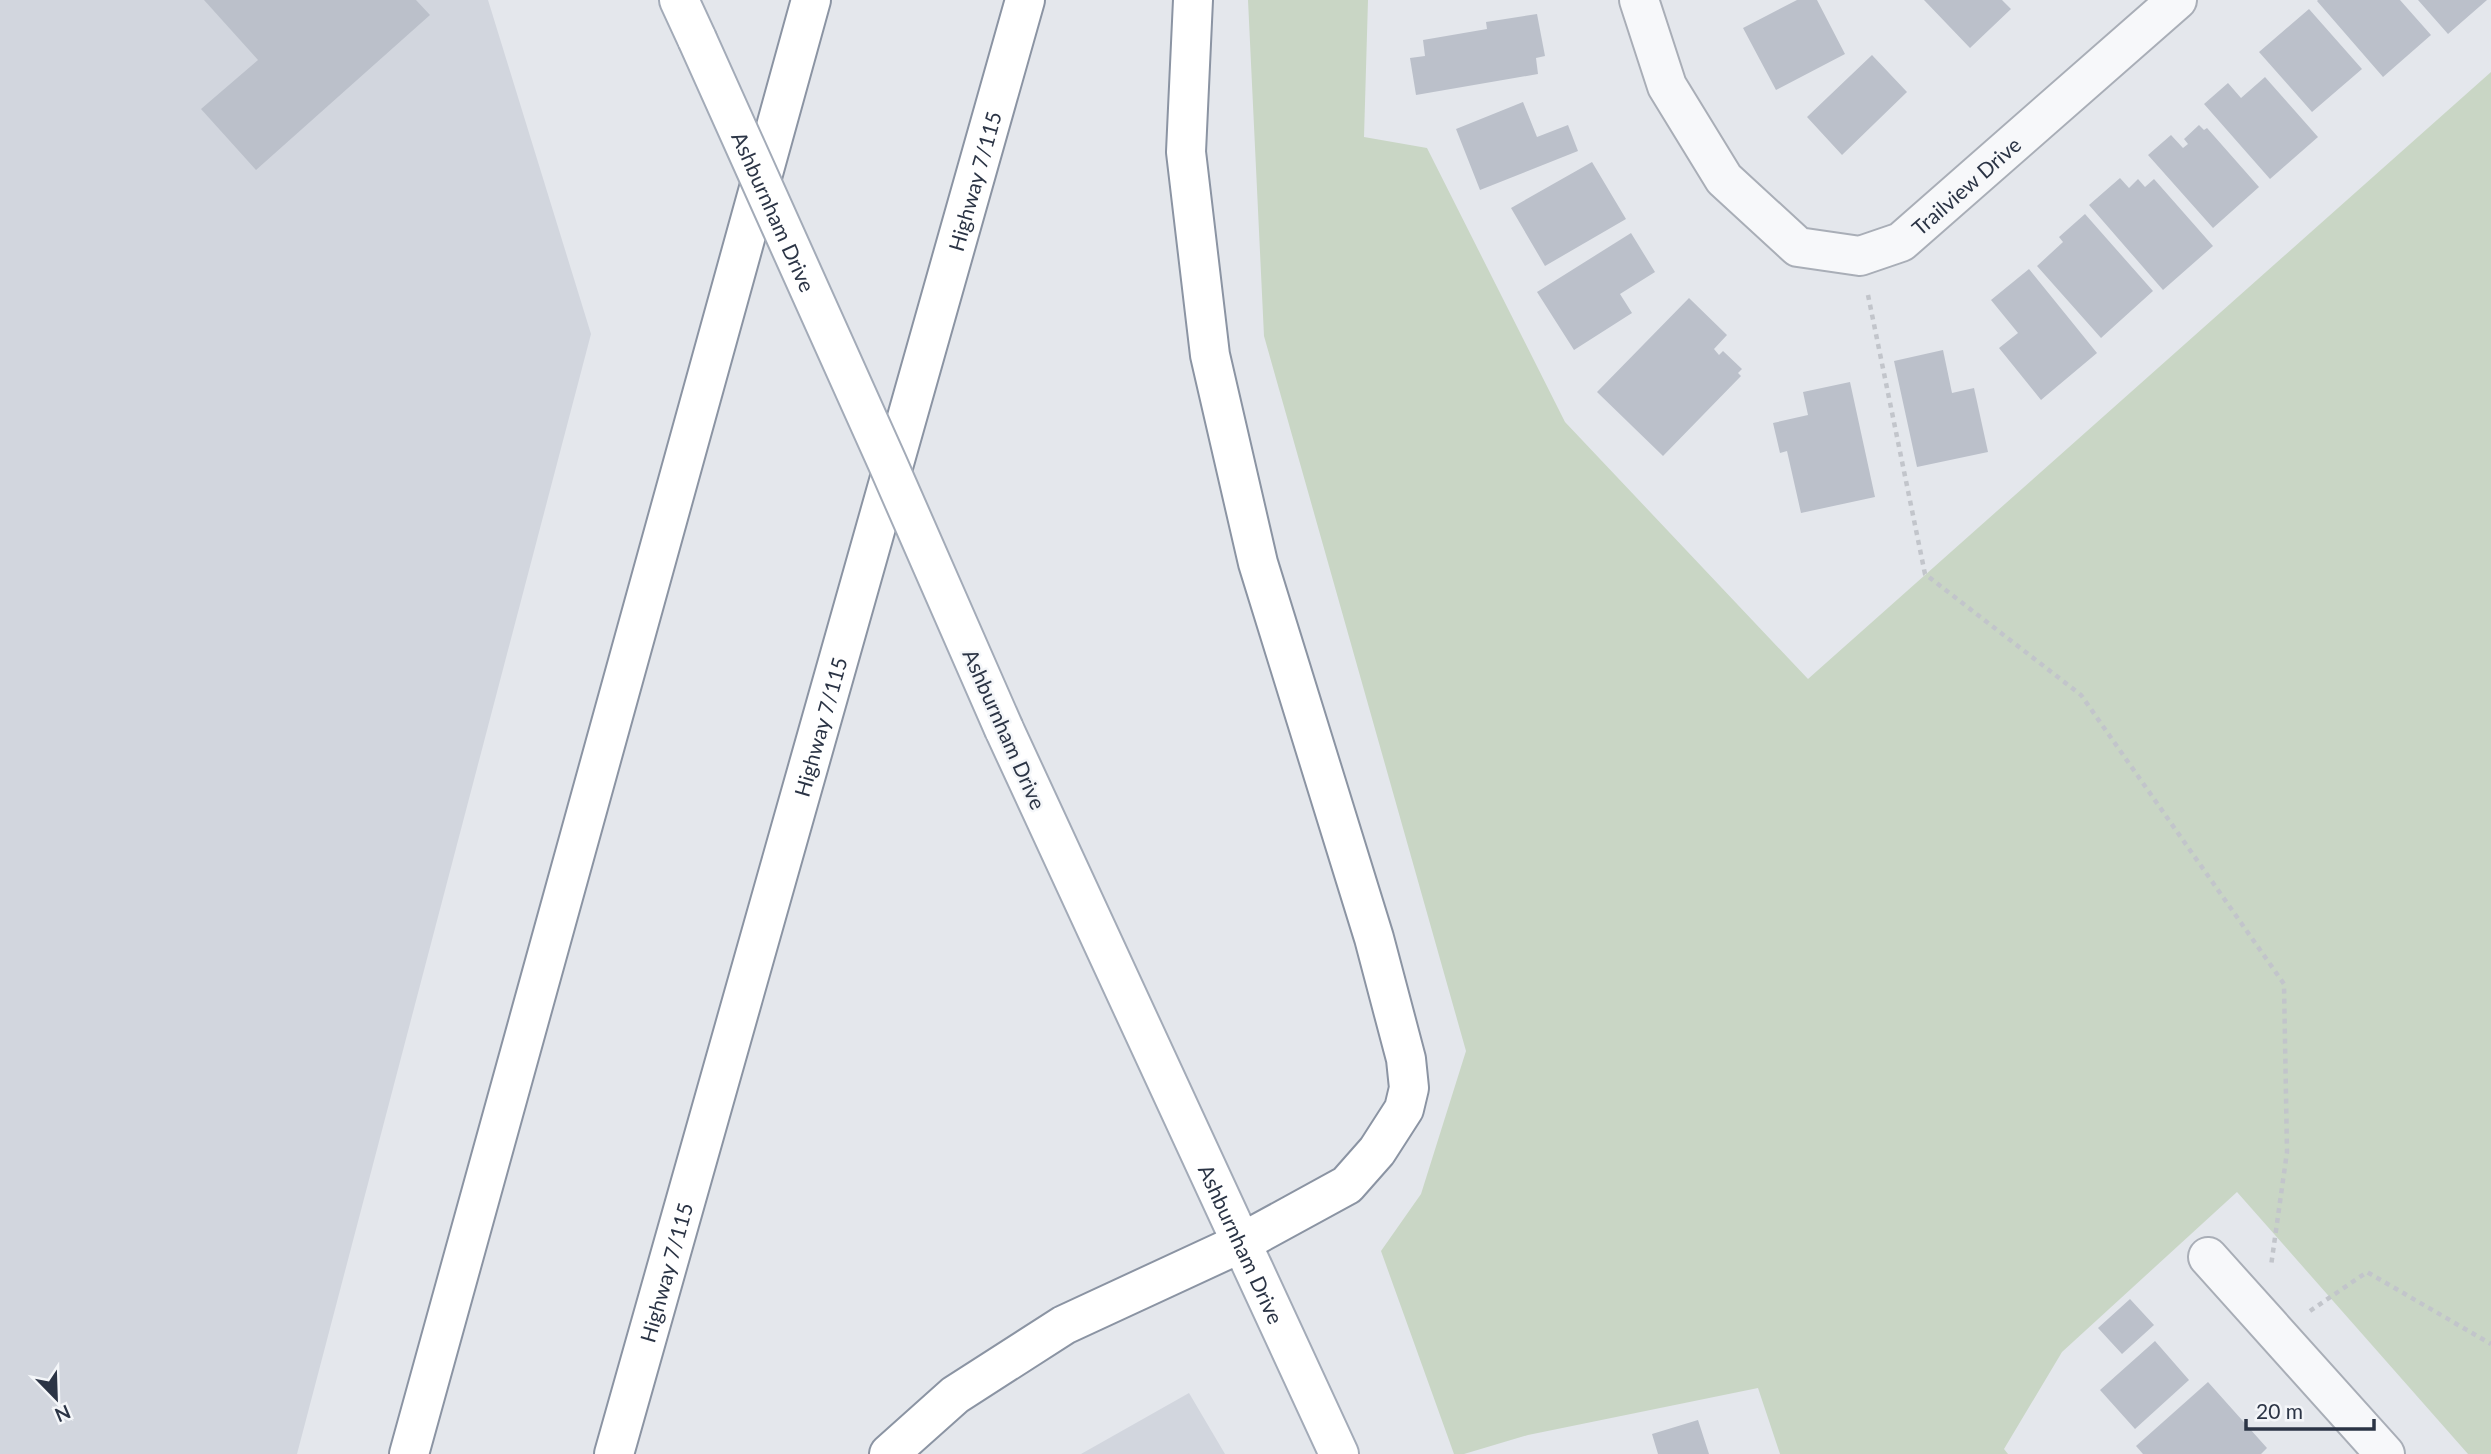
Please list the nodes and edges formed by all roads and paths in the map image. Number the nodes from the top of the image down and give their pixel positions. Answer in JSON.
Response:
{"nodes":[{"id":1,"x":679,"y":0,"type":"edge"},
{"id":2,"x":811,"y":0,"type":"edge"},
{"id":3,"x":1025,"y":0,"type":"edge"},
{"id":4,"x":1193,"y":0,"type":"edge"},
{"id":5,"x":1639,"y":0,"type":"edge"},
{"id":6,"x":2177,"y":0,"type":"edge"},
{"id":7,"x":1860,"y":256,"type":"junction"},
{"id":8,"x":1241,"y":1243,"type":"junction"},
{"id":9,"x":2208,"y":1257,"type":"dead end"},
{"id":10,"x":2270,"y":1326,"type":"junction"},
{"id":11,"x":2491,"y":1344,"type":"edge"},
{"id":12,"x":409,"y":1454,"type":"edge"},
{"id":13,"x":614,"y":1454,"type":"edge"},
{"id":14,"x":888,"y":1454,"type":"edge"},
{"id":15,"x":1339,"y":1454,"type":"edge"},
{"id":16,"x":2385,"y":1454,"type":"edge"}],
"edges":[{"from":1,"to":8,"type":"main road","name":"Ashburnham Drive","bridge":true},
{"from":2,"to":12,"type":"main road"},
{"from":3,"to":13,"type":"main road","name":"Highway 7/115"},
{"from":4,"to":8,"type":"main road"},
{"from":5,"to":7,"type":"street","name":"Trailview Drive"},
{"from":6,"to":7,"type":"street","name":"Trailview Drive"},
{"from":7,"to":10,"type":"path"},
{"from":8,"to":14,"type":"main road"},
{"from":8,"to":15,"type":"main road","name":"Ashburnham Drive"},
{"from":9,"to":10,"type":"street"},
{"from":10,"to":11,"type":"path"},
{"from":10,"to":16,"type":"street"}]}
